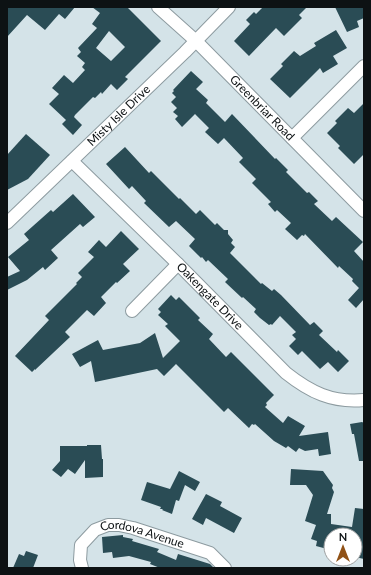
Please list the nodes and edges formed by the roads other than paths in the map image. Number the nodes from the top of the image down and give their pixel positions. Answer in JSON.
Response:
{"nodes":[{"id":1,"x":158,"y":7,"type":"edge"},
{"id":2,"x":229,"y":7,"type":"edge"},
{"id":3,"x":196,"y":41,"type":"junction"},
{"id":4,"x":364,"y":66,"type":"edge"},
{"id":5,"x":292,"y":138,"type":"junction"},
{"id":6,"x":72,"y":161,"type":"junction"},
{"id":7,"x":364,"y":211,"type":"edge"},
{"id":8,"x":7,"y":223,"type":"edge"},
{"id":9,"x":178,"y":264,"type":"junction"},
{"id":10,"x":132,"y":311,"type":"dead end"},
{"id":11,"x":364,"y":400,"type":"edge"},
{"id":12,"x":82,"y":568,"type":"edge"},
{"id":13,"x":225,"y":568,"type":"edge"}],
"edges":[{"from":1,"to":3,"type":"street","name":"Greenbriar Road"},
{"from":2,"to":3,"type":"street","name":"Misty Isle Drive"},
{"from":3,"to":5,"type":"street","name":"Greenbriar Road"},
{"from":3,"to":6,"type":"street","name":"Misty Isle Drive"},
{"from":4,"to":5,"type":"street"},
{"from":5,"to":7,"type":"street","name":"Greenbriar Road"},
{"from":6,"to":8,"type":"street","name":"Misty Isle Drive"},
{"from":6,"to":9,"type":"street","name":"Oakengate Drive"},
{"from":9,"to":10,"type":"street"},
{"from":9,"to":11,"type":"street","name":"Oakengate Drive"},
{"from":12,"to":13,"type":"street","name":"Cordova Avenue"}]}
